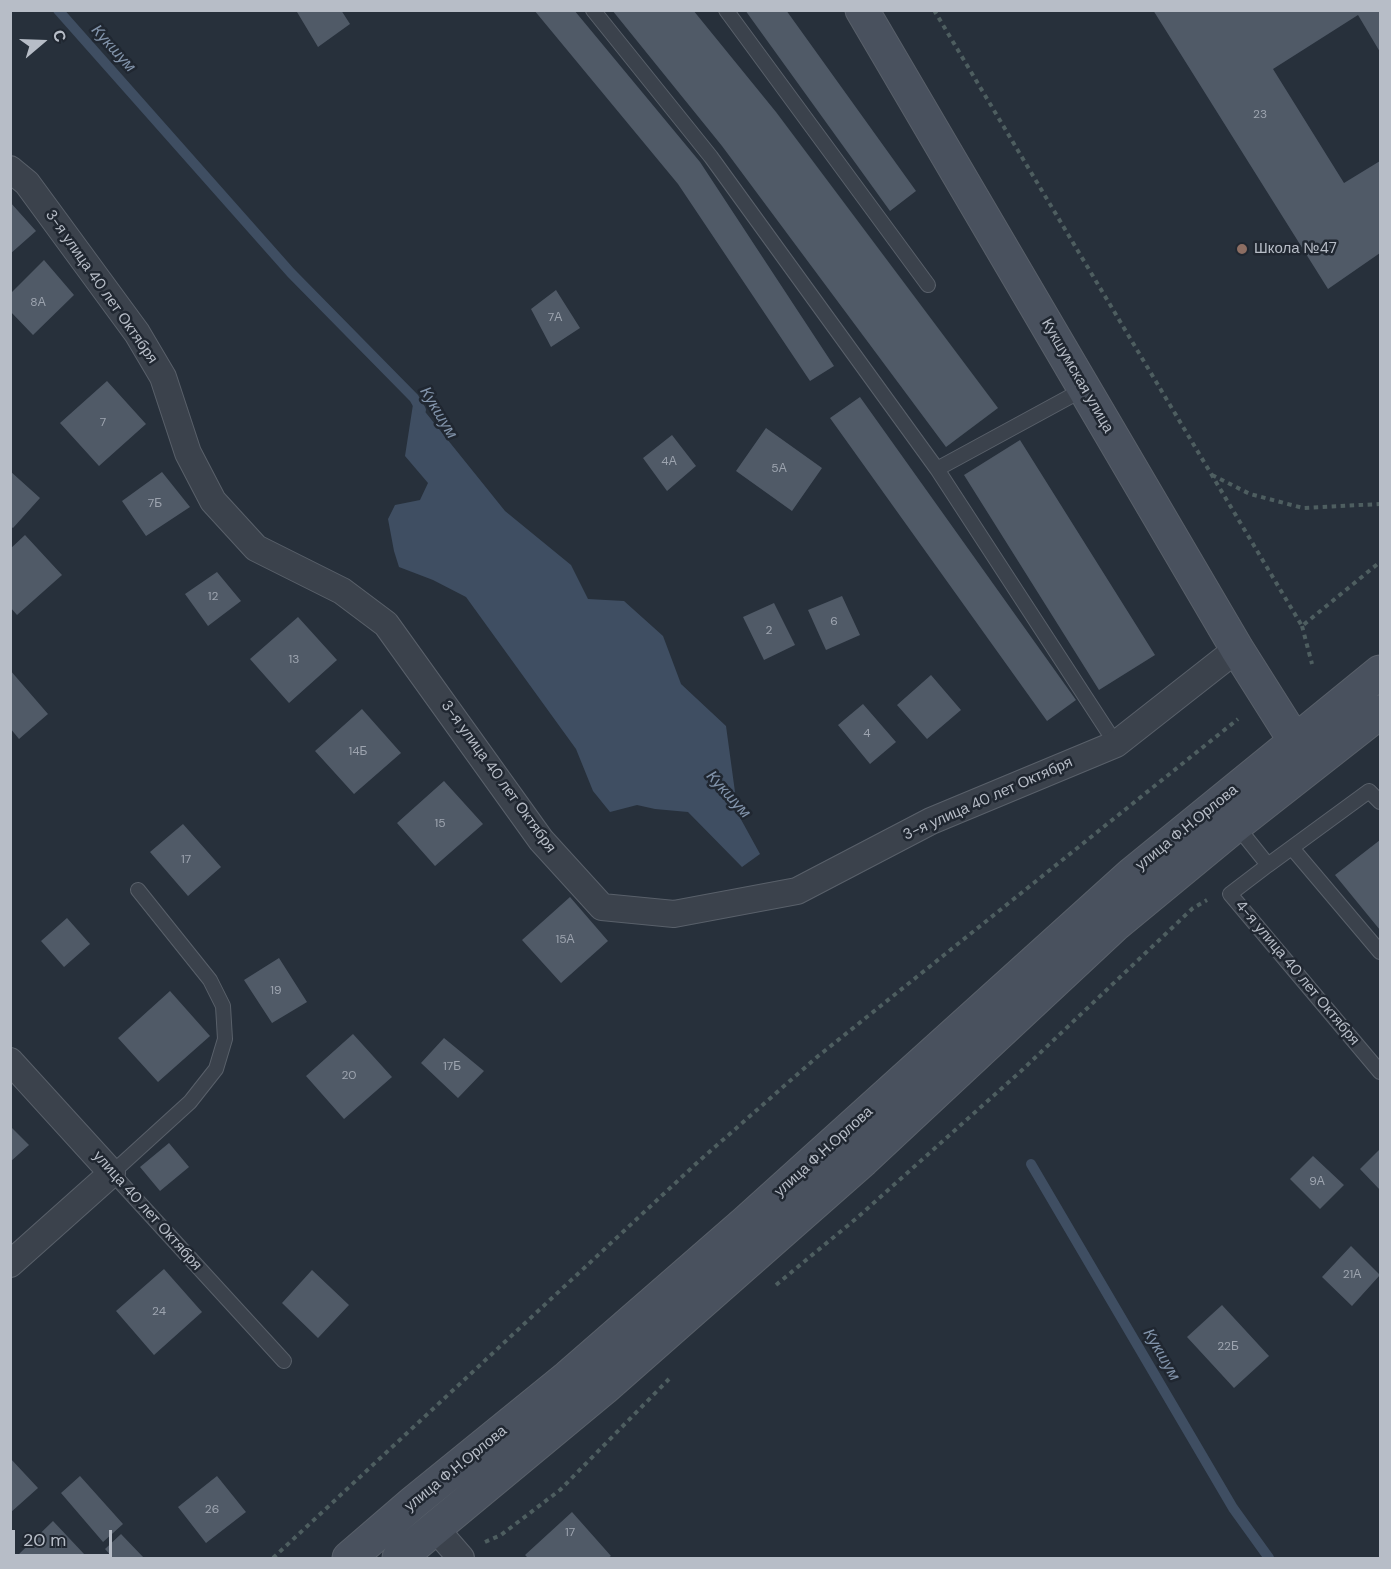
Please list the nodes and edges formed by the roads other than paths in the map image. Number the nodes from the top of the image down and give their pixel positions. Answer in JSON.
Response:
{"nodes":[{"id":1,"x":593,"y":10,"type":"edge"},
{"id":2,"x":726,"y":10,"type":"edge"},
{"id":3,"x":862,"y":10,"type":"edge"},
{"id":4,"x":10,"y":169,"type":"edge"},
{"id":5,"x":928,"y":285,"type":"dead end"},
{"id":6,"x":1084,"y":388,"type":"junction"},
{"id":7,"x":938,"y":469,"type":"junction"},
{"id":8,"x":1237,"y":649,"type":"junction"},
{"id":9,"x":1380,"y":672,"type":"edge"},
{"id":10,"x":1380,"y":712,"type":"edge"},
{"id":11,"x":1116,"y":744,"type":"junction"},
{"id":12,"x":1303,"y":754,"type":"junction"},
{"id":13,"x":1380,"y":802,"type":"edge"},
{"id":14,"x":1236,"y":825,"type":"junction"},
{"id":15,"x":1292,"y":848,"type":"junction"},
{"id":16,"x":1268,"y":865,"type":"junction"},
{"id":17,"x":138,"y":890,"type":"dead end"},
{"id":18,"x":1380,"y":952,"type":"edge"},
{"id":19,"x":10,"y":1060,"type":"edge"},
{"id":20,"x":1380,"y":1072,"type":"edge"},
{"id":21,"x":112,"y":1173,"type":"junction"},
{"id":22,"x":10,"y":1264,"type":"edge"},
{"id":23,"x":284,"y":1361,"type":"dead end"},
{"id":24,"x":435,"y":1528,"type":"junction"},
{"id":25,"x":459,"y":1556,"type":"edge"},
{"id":26,"x":350,"y":1558,"type":"edge"},
{"id":27,"x":399,"y":1558,"type":"edge"}],
"edges":[{"from":1,"to":7,"type":"lane"},
{"from":2,"to":5,"type":"lane"},
{"from":3,"to":6,"type":"main road","name":"Кукшумская улица"},
{"from":4,"to":11,"type":"street","name":"3-я улица 40 лет Октября"},
{"from":6,"to":7,"type":"lane"},
{"from":6,"to":8,"type":"main road","name":"Кукшумская улица"},
{"from":7,"to":11,"type":"lane"},
{"from":8,"to":11,"type":"street","name":"3-я улица 40 лет Октября"},
{"from":8,"to":12,"type":"main road","name":"Кукшумская улица"},
{"from":9,"to":12,"type":"main road"},
{"from":10,"to":12,"type":"main road"},
{"from":12,"to":14,"type":"main road","name":"улица Ф.Н.Орлова"},
{"from":12,"to":26,"type":"main road","name":"улица Ф.Н.Орлова"},
{"from":13,"to":15,"type":"lane","name":"4-я улица 40 лет Октября"},
{"from":14,"to":16,"type":"lane"},
{"from":14,"to":24,"type":"main road","name":"улица Ф.Н.Орлова"},
{"from":15,"to":16,"type":"lane","name":"4-я улица 40 лет Октября"},
{"from":15,"to":18,"type":"lane"},
{"from":16,"to":20,"type":"lane","name":"4-я улица 40 лет Октября"},
{"from":17,"to":21,"type":"lane"},
{"from":19,"to":21,"type":"street","name":"улица 40 лет Октября"},
{"from":21,"to":22,"type":"street"},
{"from":21,"to":23,"type":"lane","name":"улица 40 лет Октября"},
{"from":24,"to":25,"type":"street"},
{"from":24,"to":27,"type":"main road","name":"улица Ф.Н.Орлова"}]}
